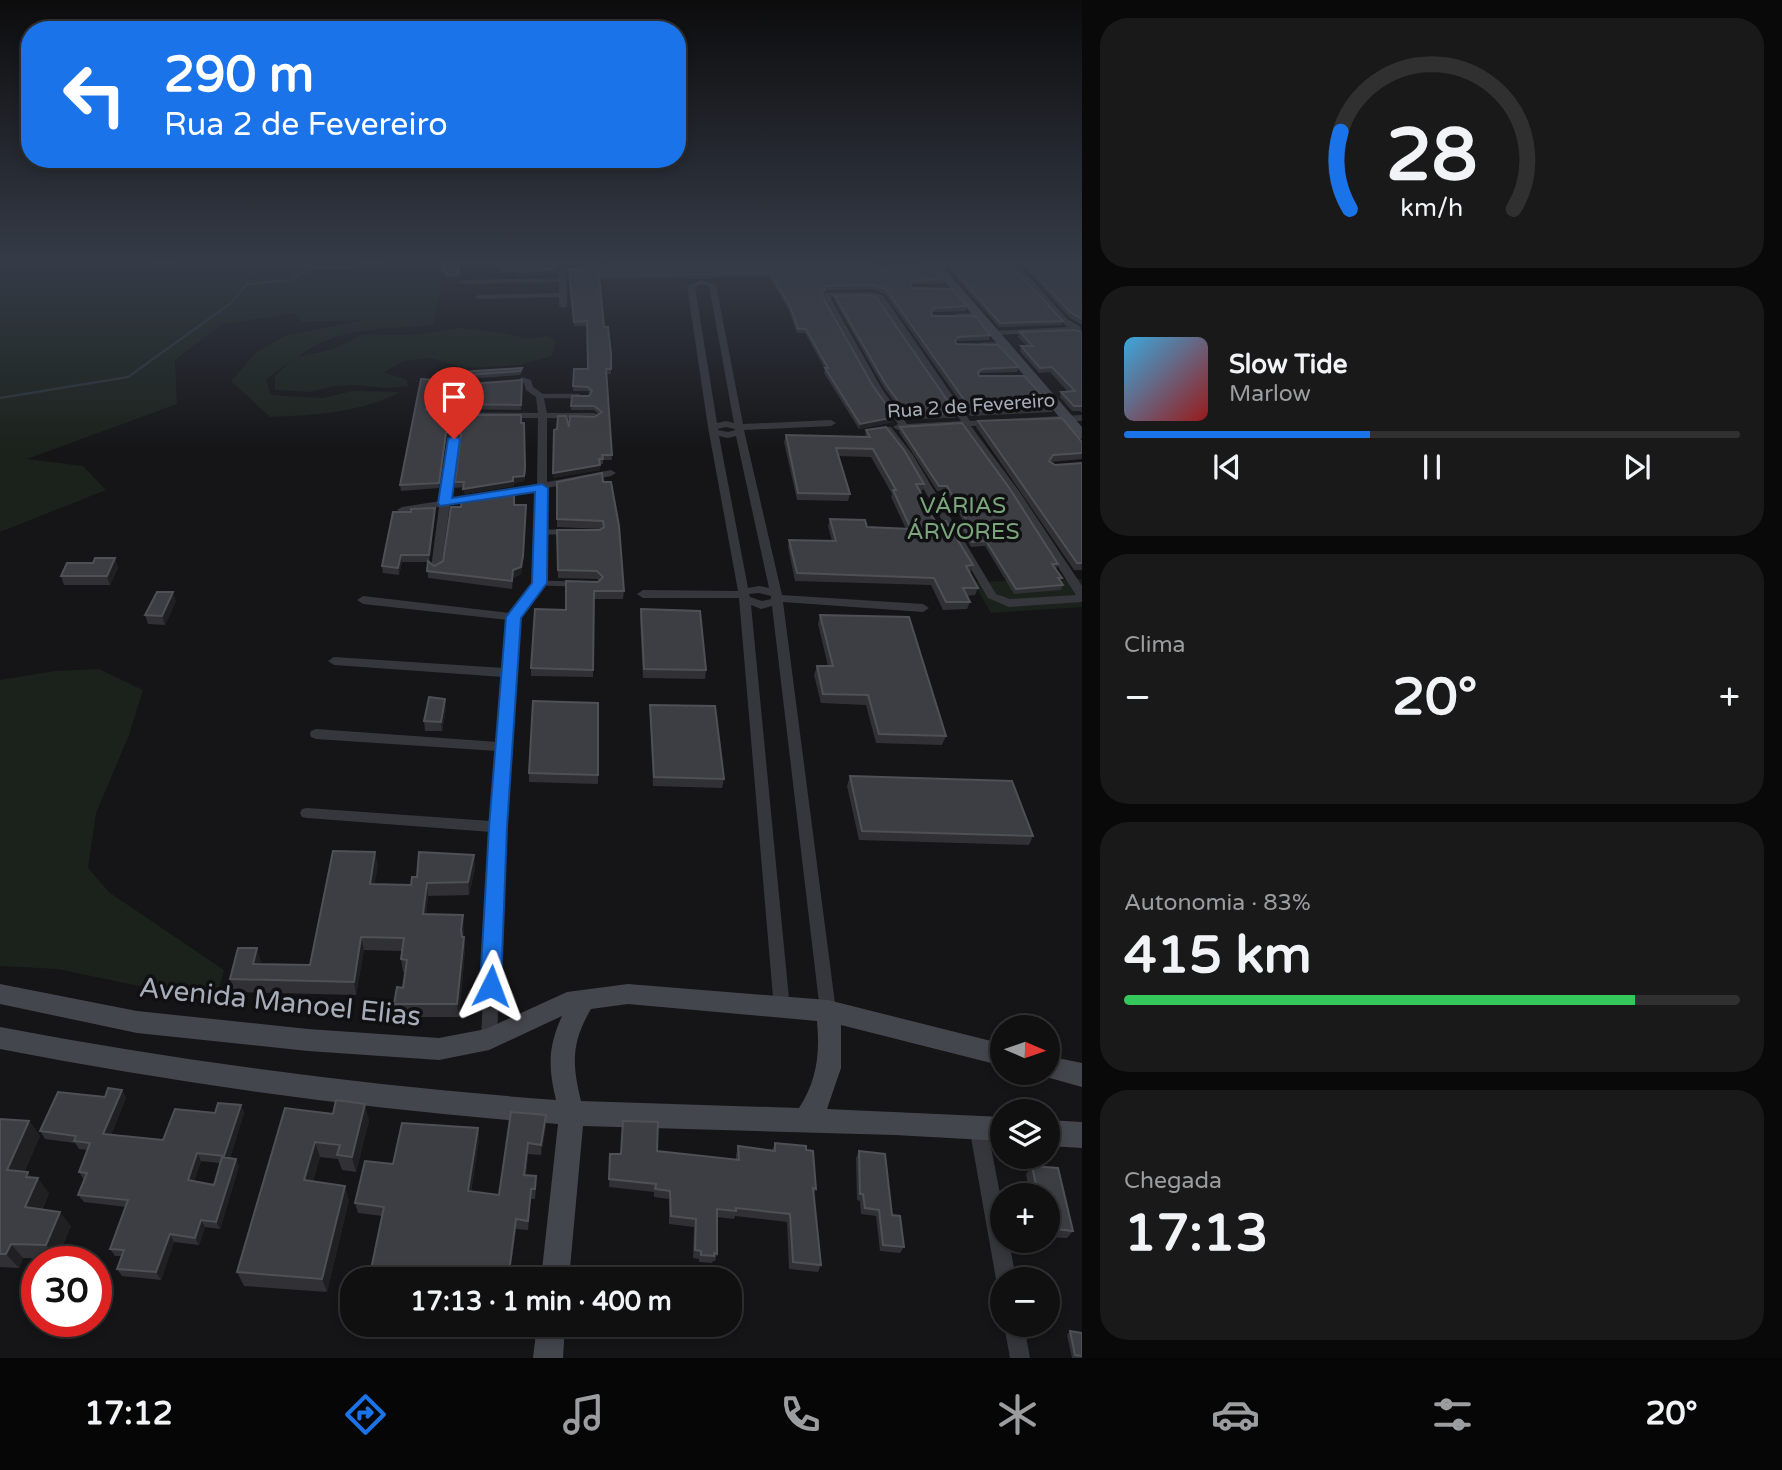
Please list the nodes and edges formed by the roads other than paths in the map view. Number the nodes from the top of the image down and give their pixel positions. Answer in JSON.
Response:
{"nodes":[{"id":1,"x":697,"y":324,"type":"edge"},
{"id":2,"x":720,"y":324,"type":"edge"},
{"id":3,"x":841,"y":324,"type":"edge"},
{"id":4,"x":898,"y":324,"type":"edge"},
{"id":5,"x":987,"y":324,"type":"edge"},
{"id":6,"x":1080,"y":331,"type":"edge"},
{"id":7,"x":994,"y":332,"type":"junction"},
{"id":8,"x":1004,"y":344,"type":"junction"},
{"id":9,"x":970,"y":345,"type":"edge"},
{"id":10,"x":516,"y":381,"type":"edge"},
{"id":11,"x":540,"y":396,"type":"junction"},
{"id":12,"x":587,"y":396,"type":"edge"},
{"id":13,"x":542,"y":414,"type":"junction"},
{"id":14,"x":434,"y":415,"type":"edge"},
{"id":15,"x":594,"y":416,"type":"edge"},
{"id":16,"x":1067,"y":417,"type":"junction"},
{"id":17,"x":1082,"y":418,"type":"edge"},
{"id":18,"x":966,"y":421,"type":"junction"},
{"id":19,"x":831,"y":423,"type":"dead end"},
{"id":20,"x":904,"y":426,"type":"junction"},
{"id":21,"x":713,"y":429,"type":"junction"},
{"id":22,"x":888,"y":429,"type":"junction"},
{"id":23,"x":740,"y":430,"type":"junction"},
{"id":24,"x":875,"y":430,"type":"edge"},
{"id":25,"x":1082,"y":435,"type":"edge"},
{"id":26,"x":454,"y":439,"type":"dead end"},
{"id":27,"x":611,"y":473,"type":"dead end"},
{"id":28,"x":542,"y":488,"type":"junction"},
{"id":29,"x":445,"y":503,"type":"junction"},
{"id":30,"x":402,"y":510,"type":"edge"},
{"id":31,"x":541,"y":532,"type":"junction"},
{"id":32,"x":576,"y":532,"type":"edge"},
{"id":33,"x":436,"y":568,"type":"edge"},
{"id":34,"x":540,"y":583,"type":"junction"},
{"id":35,"x":586,"y":584,"type":"edge"},
{"id":36,"x":643,"y":594,"type":"dead end"},
{"id":37,"x":744,"y":596,"type":"junction"},
{"id":38,"x":1082,"y":597,"type":"edge"},
{"id":39,"x":776,"y":598,"type":"junction"},
{"id":40,"x":363,"y":600,"type":"dead end"},
{"id":41,"x":923,"y":608,"type":"dead end"},
{"id":42,"x":514,"y":617,"type":"junction"},
{"id":43,"x":334,"y":661,"type":"dead end"},
{"id":44,"x":510,"y":673,"type":"junction"},
{"id":45,"x":316,"y":734,"type":"dead end"},
{"id":46,"x":504,"y":747,"type":"junction"},
{"id":47,"x":307,"y":813,"type":"dead end"},
{"id":48,"x":498,"y":827,"type":"junction"},
{"id":49,"x":0,"y":993,"type":"edge"},
{"id":50,"x":585,"y":998,"type":"junction"},
{"id":51,"x":782,"y":1009,"type":"junction"},
{"id":52,"x":828,"y":1011,"type":"junction"},
{"id":53,"x":0,"y":1038,"type":"edge"},
{"id":54,"x":489,"y":1039,"type":"junction"},
{"id":55,"x":990,"y":1052,"type":"edge"},
{"id":56,"x":1060,"y":1070,"type":"edge"},
{"id":57,"x":1082,"y":1075,"type":"edge"},
{"id":58,"x":572,"y":1114,"type":"junction"},
{"id":59,"x":806,"y":1120,"type":"junction"},
{"id":60,"x":978,"y":1126,"type":"junction"},
{"id":61,"x":990,"y":1127,"type":"edge"},
{"id":62,"x":1060,"y":1134,"type":"edge"},
{"id":63,"x":1082,"y":1135,"type":"edge"},
{"id":64,"x":556,"y":1267,"type":"edge"},
{"id":65,"x":1004,"y":1267,"type":"edge"},
{"id":66,"x":550,"y":1337,"type":"edge"},
{"id":67,"x":1016,"y":1337,"type":"edge"},
{"id":68,"x":548,"y":1358,"type":"edge"},
{"id":69,"x":1020,"y":1358,"type":"edge"}],
"edges":[{"from":1,"to":21,"type":"street"},
{"from":2,"to":23,"type":"street"},
{"from":3,"to":20,"type":"street"},
{"from":4,"to":18,"type":"street"},
{"from":5,"to":7,"type":"main road"},
{"from":6,"to":7,"type":"street"},
{"from":7,"to":8,"type":"main road"},
{"from":8,"to":9,"type":"lane"},
{"from":8,"to":16,"type":"main road"},
{"from":10,"to":11,"type":"street"},
{"from":11,"to":12,"type":"lane"},
{"from":11,"to":13,"type":"street"},
{"from":13,"to":14,"type":"street"},
{"from":13,"to":15,"type":"street"},
{"from":13,"to":28,"type":"street"},
{"from":16,"to":17,"type":"street","name":"Rua 2 de Fevereiro"},
{"from":16,"to":18,"type":"street","name":"Rua 2 de Fevereiro"},
{"from":16,"to":25,"type":"main road"},
{"from":18,"to":20,"type":"street","name":"Rua 2 de Fevereiro"},
{"from":18,"to":38,"type":"street"},
{"from":19,"to":23,"type":"street"},
{"from":20,"to":22,"type":"street","name":"Rua 2 de Fevereiro"},
{"from":21,"to":23,"type":"street"},
{"from":21,"to":37,"type":"street"},
{"from":22,"to":24,"type":"street","name":"Rua 2 de Fevereiro"},
{"from":22,"to":38,"type":"street"},
{"from":23,"to":39,"type":"street"},
{"from":26,"to":29,"type":"street"},
{"from":27,"to":28,"type":"street"},
{"from":28,"to":29,"type":"street"},
{"from":28,"to":31,"type":"street"},
{"from":29,"to":30,"type":"street"},
{"from":29,"to":33,"type":"street"},
{"from":31,"to":32,"type":"lane"},
{"from":31,"to":34,"type":"street"},
{"from":34,"to":35,"type":"lane"},
{"from":34,"to":42,"type":"street"},
{"from":36,"to":37,"type":"street"},
{"from":37,"to":39,"type":"street"},
{"from":37,"to":51,"type":"street"},
{"from":39,"to":41,"type":"street"},
{"from":39,"to":52,"type":"street"},
{"from":40,"to":42,"type":"street"},
{"from":42,"to":44,"type":"street"},
{"from":43,"to":44,"type":"street"},
{"from":44,"to":46,"type":"street"},
{"from":45,"to":46,"type":"street"},
{"from":46,"to":48,"type":"street"},
{"from":47,"to":48,"type":"street"},
{"from":48,"to":54,"type":"street"},
{"from":49,"to":54,"type":"main road","name":"Avenida Manoel Elias"},
{"from":50,"to":51,"type":"main road","name":"Avenida Manoel Elias"},
{"from":50,"to":54,"type":"main road","name":"Avenida Manoel Elias"},
{"from":50,"to":58,"type":"main road"},
{"from":51,"to":52,"type":"main road","name":"Avenida Manoel Elias"},
{"from":52,"to":55,"type":"main road","name":"Avenida Manoel Elias"},
{"from":52,"to":59,"type":"main road"},
{"from":53,"to":58,"type":"main road"},
{"from":56,"to":57,"type":"main road"},
{"from":58,"to":59,"type":"main road"},
{"from":58,"to":64,"type":"main road"},
{"from":59,"to":60,"type":"main road"},
{"from":60,"to":61,"type":"main road"},
{"from":60,"to":65,"type":"street"},
{"from":62,"to":63,"type":"main road"},
{"from":66,"to":68,"type":"main road"},
{"from":67,"to":69,"type":"street"}]}
